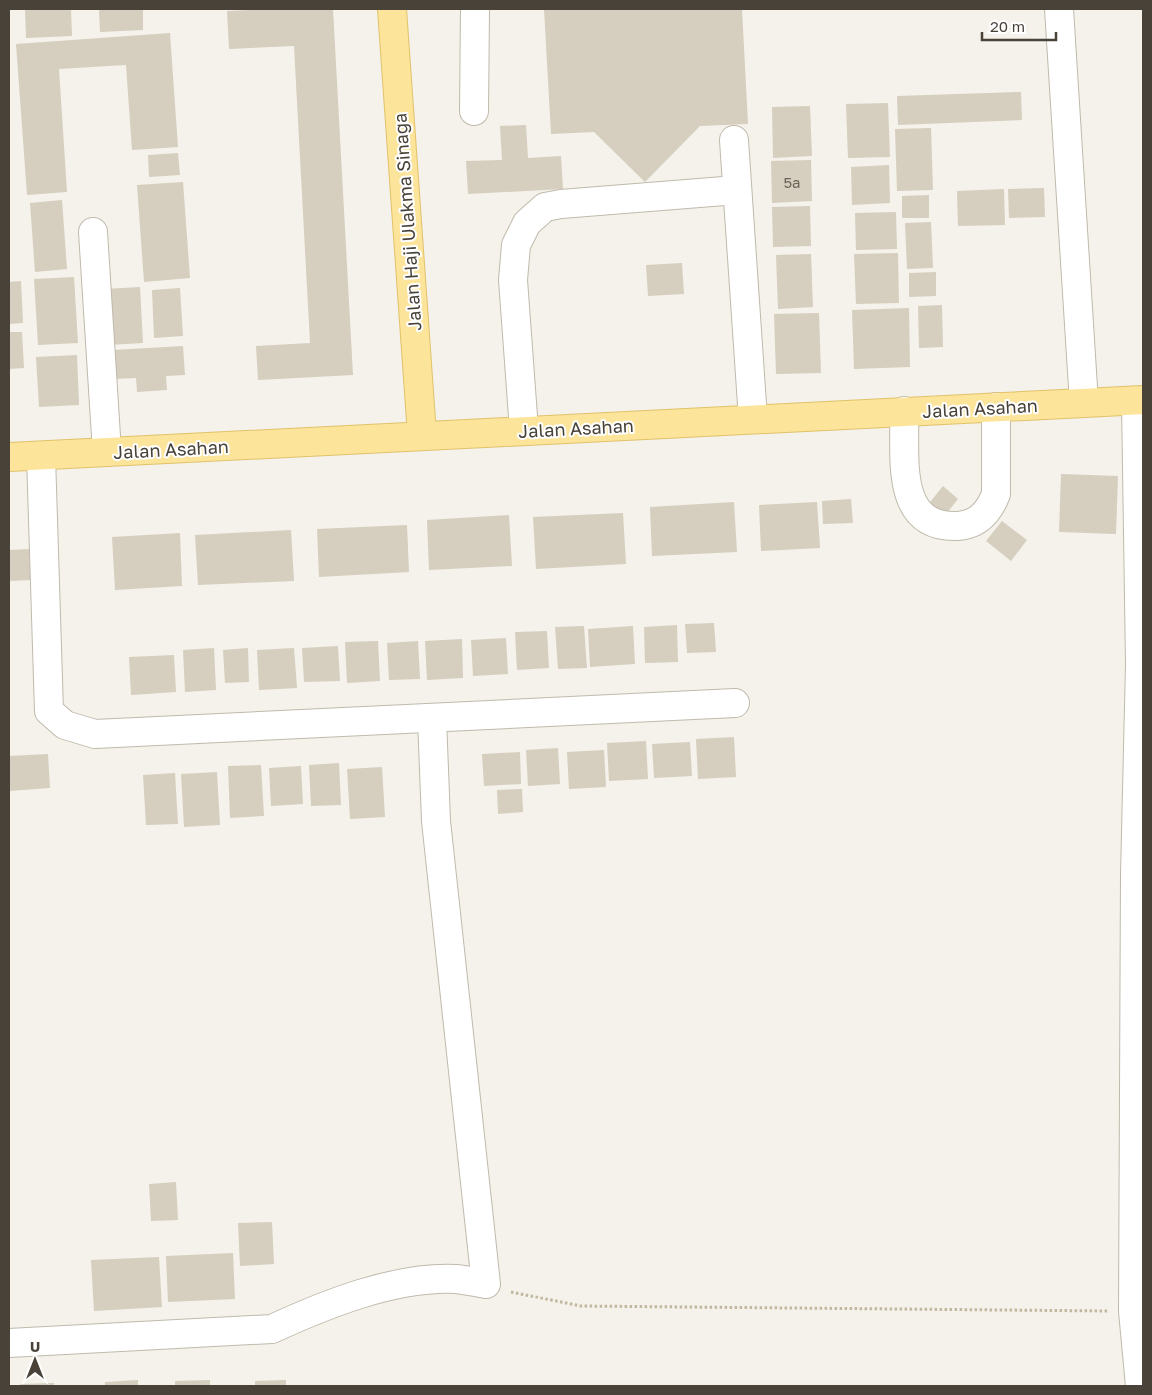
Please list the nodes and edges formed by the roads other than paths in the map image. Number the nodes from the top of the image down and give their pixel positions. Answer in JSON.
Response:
{"nodes":[{"id":1,"x":392,"y":9,"type":"edge"},
{"id":2,"x":475,"y":9,"type":"edge"},
{"id":3,"x":1059,"y":9,"type":"edge"},
{"id":4,"x":474,"y":112,"type":"dead end"},
{"id":5,"x":734,"y":140,"type":"dead end"},
{"id":6,"x":737,"y":190,"type":"junction"},
{"id":7,"x":93,"y":232,"type":"dead end"},
{"id":8,"x":1140,"y":400,"type":"edge"},
{"id":9,"x":1084,"y":403,"type":"junction"},
{"id":10,"x":996,"y":407,"type":"junction"},
{"id":11,"x":904,"y":411,"type":"junction"},
{"id":12,"x":752,"y":419,"type":"junction"},
{"id":13,"x":524,"y":430,"type":"junction"},
{"id":14,"x":422,"y":435,"type":"junction"},
{"id":15,"x":107,"y":452,"type":"junction"},
{"id":16,"x":41,"y":456,"type":"junction"},
{"id":17,"x":9,"y":457,"type":"edge"},
{"id":18,"x":1142,"y":664,"type":"edge"},
{"id":19,"x":735,"y":703,"type":"dead end"},
{"id":20,"x":432,"y":718,"type":"junction"},
{"id":21,"x":1139,"y":876,"type":"edge"},
{"id":22,"x":1138,"y":1089,"type":"edge"},
{"id":23,"x":1138,"y":1311,"type":"edge"},
{"id":24,"x":9,"y":1343,"type":"edge"},
{"id":25,"x":1140,"y":1386,"type":"edge"}],
"edges":[{"from":1,"to":14,"type":"main road","name":"Jalan Haji Ulakma Sinaga"},
{"from":2,"to":4,"type":"street"},
{"from":3,"to":9,"type":"street"},
{"from":5,"to":6,"type":"street"},
{"from":6,"to":12,"type":"street"},
{"from":6,"to":13,"type":"street"},
{"from":7,"to":15,"type":"street"},
{"from":8,"to":9,"type":"main road","name":"Jalan Asahan"},
{"from":8,"to":18,"type":"street"},
{"from":9,"to":10,"type":"main road","name":"Jalan Asahan"},
{"from":10,"to":11,"type":"main road","name":"Jalan Asahan"},
{"from":10,"to":11,"type":"street"},
{"from":11,"to":12,"type":"main road","name":"Jalan Asahan"},
{"from":12,"to":13,"type":"main road","name":"Jalan Asahan"},
{"from":13,"to":14,"type":"main road","name":"Jalan Asahan"},
{"from":14,"to":15,"type":"main road","name":"Jalan Asahan"},
{"from":15,"to":16,"type":"main road","name":"Jalan Asahan"},
{"from":16,"to":17,"type":"main road","name":"Jalan Asahan"},
{"from":16,"to":20,"type":"street"},
{"from":18,"to":21,"type":"street"},
{"from":19,"to":20,"type":"street"},
{"from":20,"to":24,"type":"street"},
{"from":21,"to":22,"type":"street"},
{"from":22,"to":23,"type":"street"},
{"from":23,"to":25,"type":"street"}]}
